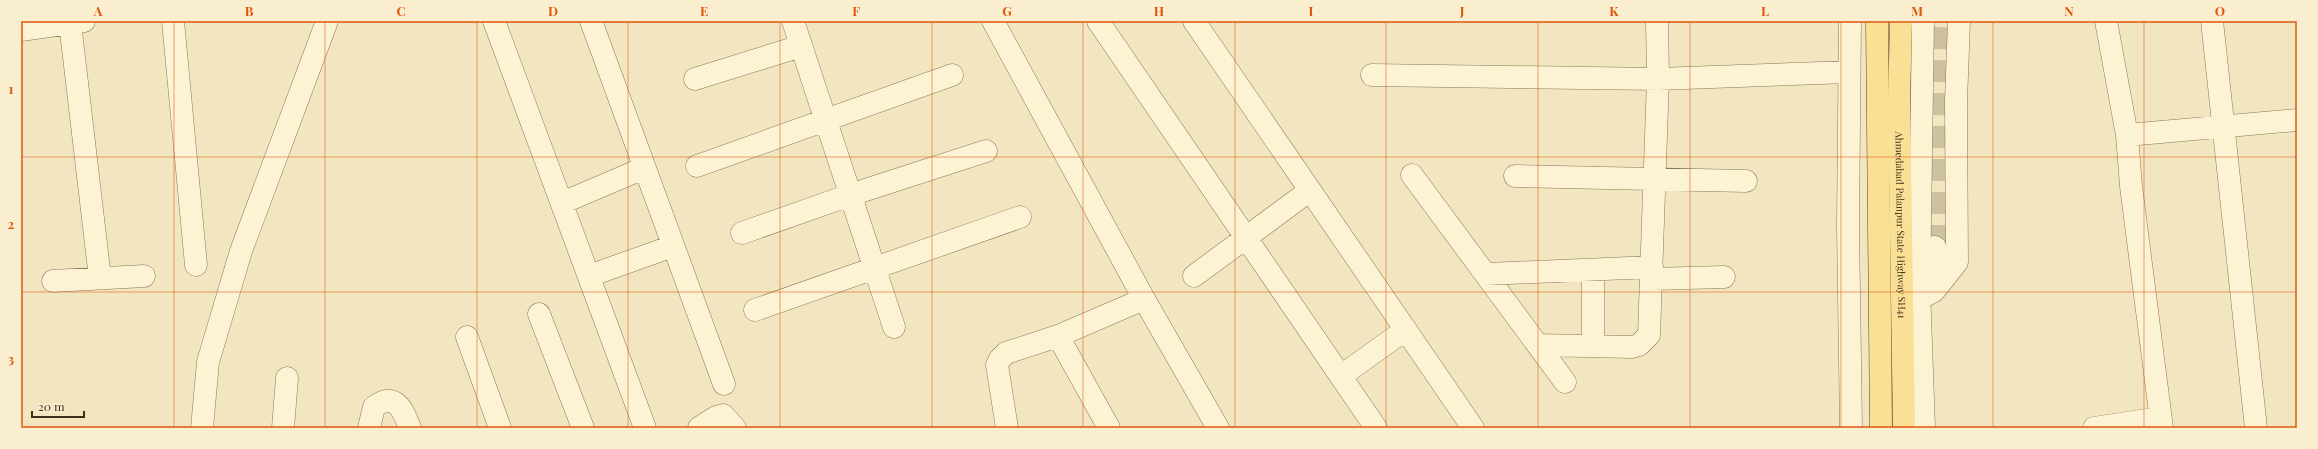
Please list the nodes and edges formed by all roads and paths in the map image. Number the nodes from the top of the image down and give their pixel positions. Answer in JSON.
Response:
{"nodes":[{"id":1,"x":173,"y":21,"type":"edge"},
{"id":2,"x":327,"y":21,"type":"edge"},
{"id":3,"x":494,"y":21,"type":"edge"},
{"id":4,"x":590,"y":21,"type":"edge"},
{"id":5,"x":793,"y":21,"type":"edge"},
{"id":6,"x":993,"y":21,"type":"edge"},
{"id":7,"x":1098,"y":21,"type":"edge"},
{"id":8,"x":1194,"y":21,"type":"edge"},
{"id":9,"x":1657,"y":21,"type":"edge"},
{"id":10,"x":1850,"y":21,"type":"edge"},
{"id":11,"x":1876,"y":21,"type":"edge"},
{"id":12,"x":1901,"y":21,"type":"edge"},
{"id":13,"x":1923,"y":21,"type":"edge"},
{"id":14,"x":1959,"y":21,"type":"edge"},
{"id":15,"x":2106,"y":21,"type":"edge"},
{"id":16,"x":2212,"y":21,"type":"edge"},
{"id":17,"x":77,"y":22,"type":"edge"},
{"id":18,"x":21,"y":30,"type":"edge"},
{"id":19,"x":801,"y":46,"type":"junction"},
{"id":20,"x":1848,"y":72,"type":"junction"},
{"id":21,"x":952,"y":75,"type":"dead end"},
{"id":22,"x":1372,"y":75,"type":"dead end"},
{"id":23,"x":694,"y":78,"type":"dead end"},
{"id":24,"x":1658,"y":79,"type":"junction"},
{"id":25,"x":2297,"y":120,"type":"edge"},
{"id":26,"x":826,"y":122,"type":"junction"},
{"id":27,"x":2223,"y":127,"type":"junction"},
{"id":28,"x":2127,"y":134,"type":"junction"},
{"id":29,"x":986,"y":151,"type":"dead end"},
{"id":30,"x":697,"y":166,"type":"dead end"},
{"id":31,"x":644,"y":168,"type":"junction"},
{"id":32,"x":1412,"y":175,"type":"dead end"},
{"id":33,"x":1515,"y":176,"type":"dead end"},
{"id":34,"x":1655,"y":178,"type":"junction"},
{"id":35,"x":1746,"y":181,"type":"dead end"},
{"id":36,"x":1309,"y":192,"type":"junction"},
{"id":37,"x":850,"y":195,"type":"junction"},
{"id":38,"x":562,"y":203,"type":"junction"},
{"id":39,"x":1020,"y":218,"type":"dead end"},
{"id":40,"x":742,"y":233,"type":"dead end"},
{"id":41,"x":1247,"y":239,"type":"junction"},
{"id":42,"x":673,"y":246,"type":"junction"},
{"id":43,"x":1935,"y":247,"type":"tunnel mouth"},
{"id":44,"x":196,"y":265,"type":"dead end"},
{"id":45,"x":874,"y":267,"type":"junction"},
{"id":46,"x":1593,"y":270,"type":"junction"},
{"id":47,"x":1652,"y":273,"type":"junction"},
{"id":48,"x":1486,"y":274,"type":"junction"},
{"id":49,"x":144,"y":276,"type":"dead end"},
{"id":50,"x":589,"y":276,"type":"junction"},
{"id":51,"x":1194,"y":276,"type":"dead end"},
{"id":52,"x":1724,"y":277,"type":"dead end"},
{"id":53,"x":100,"y":278,"type":"junction"},
{"id":54,"x":53,"y":281,"type":"dead end"},
{"id":55,"x":1938,"y":285,"type":"junction"},
{"id":56,"x":1144,"y":299,"type":"junction"},
{"id":57,"x":1919,"y":299,"type":"junction"},
{"id":58,"x":755,"y":310,"type":"dead end"},
{"id":59,"x":539,"y":314,"type":"dead end"},
{"id":60,"x":894,"y":327,"type":"dead end"},
{"id":61,"x":1405,"y":330,"type":"junction"},
{"id":62,"x":1058,"y":336,"type":"junction"},
{"id":63,"x":467,"y":337,"type":"dead end"},
{"id":64,"x":1538,"y":345,"type":"junction"},
{"id":65,"x":1593,"y":346,"type":"junction"},
{"id":66,"x":1341,"y":376,"type":"junction"},
{"id":67,"x":287,"y":378,"type":"dead end"},
{"id":68,"x":1565,"y":382,"type":"dead end"},
{"id":69,"x":724,"y":384,"type":"dead end"},
{"id":70,"x":2161,"y":423,"type":"edge"},
{"id":71,"x":202,"y":428,"type":"edge"},
{"id":72,"x":283,"y":428,"type":"edge"},
{"id":73,"x":369,"y":428,"type":"edge"},
{"id":74,"x":410,"y":428,"type":"edge"},
{"id":75,"x":500,"y":428,"type":"edge"},
{"id":76,"x":583,"y":428,"type":"edge"},
{"id":77,"x":645,"y":428,"type":"edge"},
{"id":78,"x":699,"y":428,"type":"edge"},
{"id":79,"x":735,"y":428,"type":"edge"},
{"id":80,"x":1007,"y":428,"type":"edge"},
{"id":81,"x":1108,"y":428,"type":"edge"},
{"id":82,"x":1218,"y":428,"type":"edge"},
{"id":83,"x":1376,"y":428,"type":"edge"},
{"id":84,"x":1473,"y":428,"type":"edge"},
{"id":85,"x":1851,"y":428,"type":"edge"},
{"id":86,"x":1881,"y":428,"type":"edge"},
{"id":87,"x":1904,"y":428,"type":"edge"},
{"id":88,"x":1924,"y":428,"type":"edge"},
{"id":89,"x":2094,"y":428,"type":"edge"},
{"id":90,"x":2256,"y":428,"type":"edge"}],
"edges":[{"from":1,"to":44,"type":"street"},
{"from":2,"to":71,"type":"street"},
{"from":3,"to":38,"type":"street"},
{"from":4,"to":31,"type":"street"},
{"from":5,"to":19,"type":"street"},
{"from":6,"to":56,"type":"street"},
{"from":7,"to":41,"type":"street"},
{"from":8,"to":36,"type":"street"},
{"from":9,"to":24,"type":"street"},
{"from":10,"to":20,"type":"street"},
{"from":11,"to":86,"type":"main road"},
{"from":12,"to":87,"type":"main road","name":"Ahmedabad Palanpur State Highway SH41"},
{"from":13,"to":57,"type":"street"},
{"from":14,"to":55,"type":"street"},
{"from":15,"to":28,"type":"street"},
{"from":16,"to":27,"type":"street"},
{"from":17,"to":18,"type":"street"},
{"from":17,"to":53,"type":"street"},
{"from":19,"to":23,"type":"street"},
{"from":19,"to":26,"type":"street"},
{"from":20,"to":24,"type":"street"},
{"from":20,"to":85,"type":"street"},
{"from":21,"to":26,"type":"street"},
{"from":22,"to":24,"type":"street"},
{"from":24,"to":34,"type":"street"},
{"from":25,"to":27,"type":"street"},
{"from":26,"to":30,"type":"street"},
{"from":26,"to":37,"type":"street"},
{"from":27,"to":28,"type":"street"},
{"from":27,"to":90,"type":"street"},
{"from":28,"to":70,"type":"street"},
{"from":29,"to":37,"type":"street"},
{"from":31,"to":38,"type":"street"},
{"from":31,"to":42,"type":"street"},
{"from":32,"to":48,"type":"street"},
{"from":33,"to":34,"type":"street"},
{"from":34,"to":35,"type":"street"},
{"from":34,"to":47,"type":"street"},
{"from":36,"to":41,"type":"street"},
{"from":36,"to":61,"type":"street"},
{"from":37,"to":40,"type":"street"},
{"from":37,"to":45,"type":"street"},
{"from":38,"to":50,"type":"street"},
{"from":39,"to":45,"type":"street"},
{"from":41,"to":51,"type":"street"},
{"from":41,"to":66,"type":"street"},
{"from":42,"to":50,"type":"street"},
{"from":42,"to":69,"type":"street"},
{"from":43,"to":55,"type":"street"},
{"from":45,"to":58,"type":"street"},
{"from":45,"to":60,"type":"street"},
{"from":46,"to":47,"type":"street"},
{"from":46,"to":48,"type":"street"},
{"from":46,"to":65,"type":"street"},
{"from":47,"to":52,"type":"street"},
{"from":47,"to":65,"type":"street"},
{"from":48,"to":64,"type":"street"},
{"from":49,"to":53,"type":"street"},
{"from":50,"to":77,"type":"street"},
{"from":53,"to":54,"type":"street"},
{"from":55,"to":57,"type":"street"},
{"from":56,"to":62,"type":"street"},
{"from":56,"to":82,"type":"street"},
{"from":57,"to":88,"type":"street"},
{"from":59,"to":76,"type":"street"},
{"from":61,"to":66,"type":"street"},
{"from":61,"to":84,"type":"street"},
{"from":62,"to":80,"type":"street"},
{"from":62,"to":81,"type":"street"},
{"from":63,"to":75,"type":"street"},
{"from":64,"to":65,"type":"street"},
{"from":64,"to":68,"type":"street"},
{"from":66,"to":83,"type":"street"},
{"from":67,"to":72,"type":"street"},
{"from":70,"to":89,"type":"street"},
{"from":73,"to":74,"type":"street"},
{"from":78,"to":79,"type":"street"}]}
